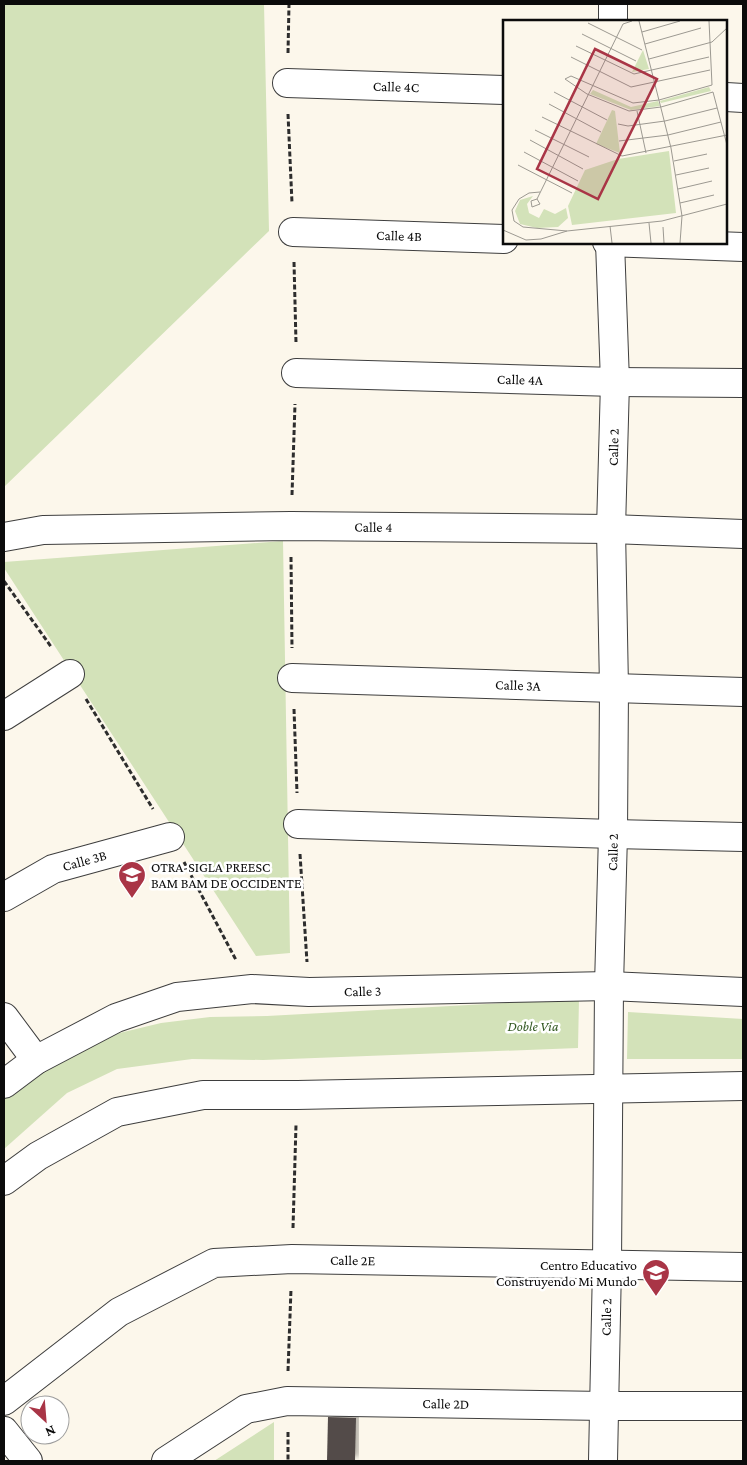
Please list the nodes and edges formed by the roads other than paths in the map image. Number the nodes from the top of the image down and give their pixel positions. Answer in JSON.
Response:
{"nodes":[{"id":1,"x":613,"y":4,"type":"edge"},
{"id":2,"x":613,"y":20,"type":"edge"},
{"id":3,"x":287,"y":83,"type":"dead end"},
{"id":4,"x":503,"y":90,"type":"edge"},
{"id":5,"x":727,"y":98,"type":"edge"},
{"id":6,"x":743,"y":98,"type":"edge"},
{"id":7,"x":293,"y":232,"type":"dead end"},
{"id":8,"x":503,"y":239,"type":"edge"},
{"id":9,"x":609,"y":244,"type":"edge"},
{"id":10,"x":636,"y":244,"type":"edge"},
{"id":11,"x":743,"y":248,"type":"edge"},
{"id":12,"x":296,"y":373,"type":"dead end"},
{"id":13,"x":615,"y":382,"type":"junction"},
{"id":14,"x":743,"y":382,"type":"edge"},
{"id":15,"x":611,"y":529,"type":"junction"},
{"id":16,"x":743,"y":534,"type":"edge"},
{"id":17,"x":4,"y":537,"type":"edge"},
{"id":18,"x":70,"y":674,"type":"road end"},
{"id":19,"x":292,"y":678,"type":"dead end"},
{"id":20,"x":614,"y":688,"type":"junction"},
{"id":21,"x":743,"y":692,"type":"edge"},
{"id":22,"x":4,"y":716,"type":"edge"},
{"id":23,"x":298,"y":824,"type":"dead end"},
{"id":24,"x":613,"y":834,"type":"junction"},
{"id":25,"x":170,"y":837,"type":"road end"},
{"id":26,"x":743,"y":837,"type":"edge"},
{"id":27,"x":4,"y":897,"type":"edge"},
{"id":28,"x":609,"y":986,"type":"junction"},
{"id":29,"x":743,"y":992,"type":"edge"},
{"id":30,"x":4,"y":1017,"type":"edge"},
{"id":31,"x":36,"y":1060,"type":"junction"},
{"id":32,"x":4,"y":1084,"type":"edge"},
{"id":33,"x":743,"y":1086,"type":"edge"},
{"id":34,"x":608,"y":1089,"type":"junction"},
{"id":35,"x":4,"y":1181,"type":"edge"},
{"id":36,"x":607,"y":1265,"type":"junction"},
{"id":37,"x":743,"y":1267,"type":"edge"},
{"id":38,"x":4,"y":1401,"type":"edge"},
{"id":39,"x":605,"y":1406,"type":"junction"},
{"id":40,"x":743,"y":1406,"type":"edge"},
{"id":41,"x":4,"y":1431,"type":"edge"},
{"id":42,"x":28,"y":1461,"type":"edge"},
{"id":43,"x":166,"y":1461,"type":"edge"},
{"id":44,"x":603,"y":1461,"type":"edge"}],
"edges":[{"from":1,"to":2,"type":"street"},
{"from":3,"to":4,"type":"street","name":"Calle 4C"},
{"from":5,"to":6,"type":"street"},
{"from":7,"to":8,"type":"street","name":"Calle 4B"},
{"from":9,"to":13,"type":"street","name":"Calle 2"},
{"from":10,"to":11,"type":"street"},
{"from":12,"to":13,"type":"street","name":"Calle 4A"},
{"from":13,"to":14,"type":"street","name":"Calle 4A"},
{"from":13,"to":15,"type":"street","name":"Calle 2"},
{"from":15,"to":16,"type":"street","name":"Calle 4"},
{"from":15,"to":17,"type":"street","name":"Calle 4"},
{"from":15,"to":20,"type":"street","name":"Calle 2"},
{"from":18,"to":22,"type":"street"},
{"from":19,"to":20,"type":"street","name":"Calle 3A"},
{"from":20,"to":21,"type":"street","name":"Calle 3A"},
{"from":20,"to":24,"type":"street","name":"Calle 2"},
{"from":23,"to":24,"type":"street"},
{"from":24,"to":26,"type":"street"},
{"from":24,"to":28,"type":"street","name":"Calle 2"},
{"from":25,"to":27,"type":"street","name":"Calle 3B"},
{"from":28,"to":29,"type":"street","name":"Calle 3"},
{"from":28,"to":31,"type":"street","name":"Calle 3"},
{"from":28,"to":34,"type":"street","name":"Calle 2"},
{"from":30,"to":31,"type":"street"},
{"from":31,"to":32,"type":"street","name":"Calle 3"},
{"from":33,"to":34,"type":"street"},
{"from":34,"to":35,"type":"street"},
{"from":34,"to":36,"type":"street","name":"Calle 2"},
{"from":36,"to":37,"type":"street","name":"Calle 2E"},
{"from":36,"to":38,"type":"street","name":"Calle 2E"},
{"from":36,"to":39,"type":"street","name":"Calle 2"},
{"from":39,"to":40,"type":"street","name":"Calle 2D"},
{"from":39,"to":43,"type":"street","name":"Calle 2D"},
{"from":39,"to":44,"type":"street","name":"Calle 2"},
{"from":41,"to":42,"type":"street"}]}
